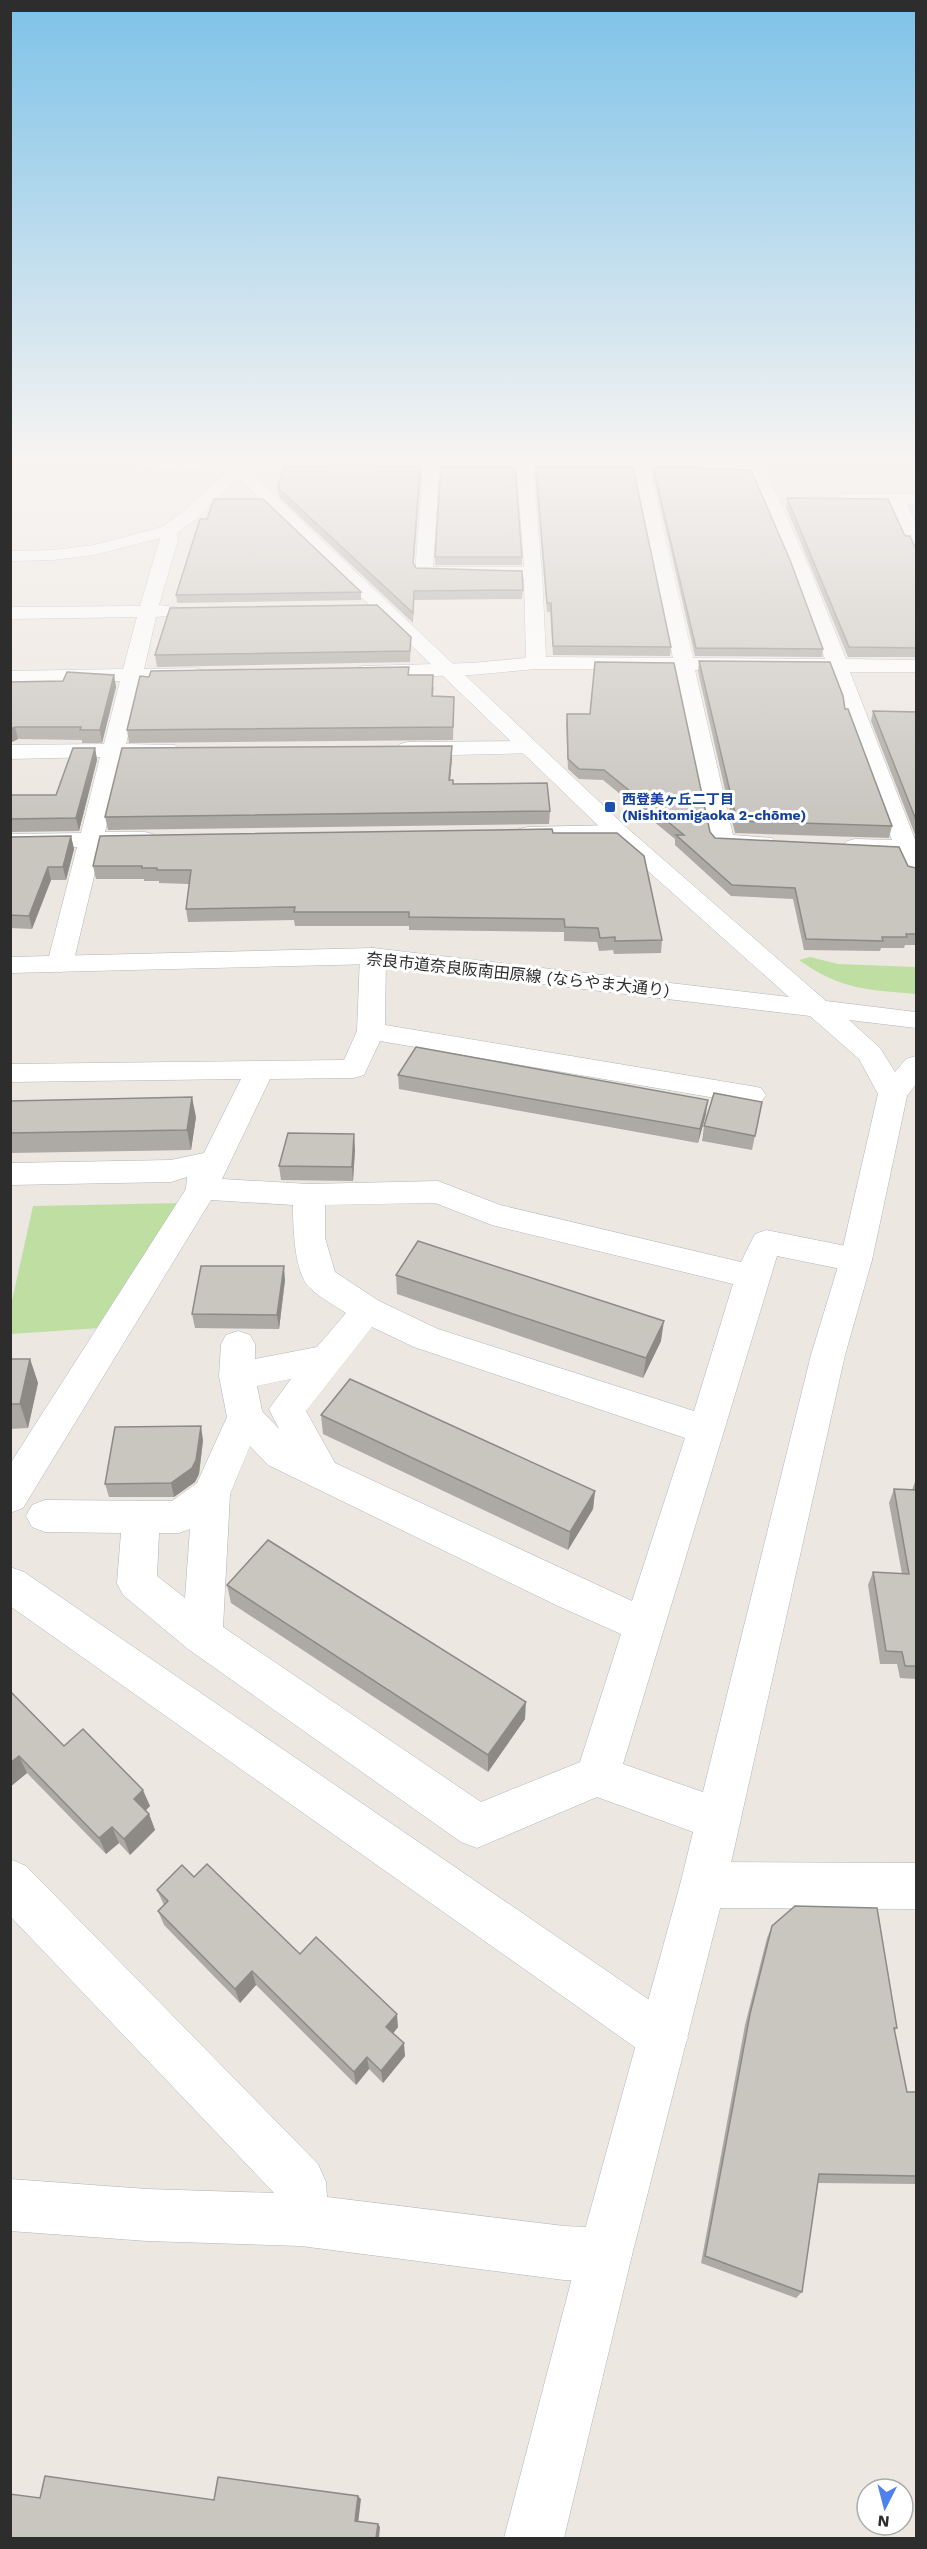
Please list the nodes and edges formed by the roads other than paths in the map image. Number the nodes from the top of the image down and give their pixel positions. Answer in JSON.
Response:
{"nodes":[{"id":1,"x":157,"y":580,"type":"edge"},
{"id":2,"x":355,"y":580,"type":"edge"},
{"id":3,"x":533,"y":580,"type":"edge"},
{"id":4,"x":667,"y":580,"type":"edge"},
{"id":5,"x":804,"y":580,"type":"edge"},
{"id":6,"x":385,"y":608,"type":"junction"},
{"id":7,"x":359,"y":609,"type":"edge"},
{"id":8,"x":148,"y":611,"type":"junction"},
{"id":9,"x":183,"y":611,"type":"edge"},
{"id":10,"x":10,"y":614,"type":"edge"},
{"id":11,"x":536,"y":663,"type":"junction"},
{"id":12,"x":686,"y":664,"type":"junction"},
{"id":13,"x":838,"y":666,"type":"junction"},
{"id":14,"x":916,"y":666,"type":"edge"},
{"id":15,"x":449,"y":670,"type":"junction"},
{"id":16,"x":348,"y":672,"type":"edge"},
{"id":17,"x":133,"y":674,"type":"junction"},
{"id":18,"x":212,"y":674,"type":"edge"},
{"id":19,"x":10,"y":677,"type":"edge"},
{"id":20,"x":529,"y":748,"type":"junction"},
{"id":21,"x":389,"y":749,"type":"edge"},
{"id":22,"x":115,"y":750,"type":"junction"},
{"id":23,"x":186,"y":750,"type":"edge"},
{"id":24,"x":10,"y":752,"type":"edge"},
{"id":25,"x":618,"y":832,"type":"junction"},
{"id":26,"x":502,"y":834,"type":"edge"},
{"id":27,"x":173,"y":839,"type":"edge"},
{"id":28,"x":91,"y":840,"type":"junction"},
{"id":29,"x":10,"y":841,"type":"edge"},
{"id":30,"x":780,"y":844,"type":"edge"},
{"id":31,"x":838,"y":846,"type":"edge"},
{"id":32,"x":907,"y":848,"type":"junction"},
{"id":33,"x":916,"y":871,"type":"edge"},
{"id":34,"x":373,"y":956,"type":"junction"},
{"id":35,"x":60,"y":964,"type":"junction"},
{"id":36,"x":10,"y":965,"type":"edge"},
{"id":37,"x":813,"y":1007,"type":"junction"},
{"id":38,"x":916,"y":1020,"type":"edge"},
{"id":39,"x":371,"y":1031,"type":"junction"},
{"id":40,"x":261,"y":1069,"type":"junction"},
{"id":41,"x":10,"y":1073,"type":"edge"},
{"id":42,"x":905,"y":1080,"type":"edge"},
{"id":43,"x":751,"y":1095,"type":"dead end"},
{"id":44,"x":10,"y":1174,"type":"edge"},
{"id":45,"x":202,"y":1189,"type":"junction"},
{"id":46,"x":309,"y":1195,"type":"junction"},
{"id":47,"x":856,"y":1260,"type":"junction"},
{"id":48,"x":752,"y":1277,"type":"junction"},
{"id":49,"x":367,"y":1310,"type":"junction"},
{"id":50,"x":328,"y":1358,"type":"junction"},
{"id":51,"x":245,"y":1417,"type":"junction"},
{"id":52,"x":706,"y":1430,"type":"junction"},
{"id":53,"x":322,"y":1474,"type":"junction"},
{"id":54,"x":211,"y":1494,"type":"junction"},
{"id":55,"x":10,"y":1497,"type":"edge"},
{"id":56,"x":45,"y":1516,"type":"dead end"},
{"id":57,"x":141,"y":1518,"type":"junction"},
{"id":58,"x":10,"y":1584,"type":"edge"},
{"id":59,"x":644,"y":1625,"type":"junction"},
{"id":60,"x":202,"y":1635,"type":"junction"},
{"id":61,"x":597,"y":1776,"type":"junction"},
{"id":62,"x":718,"y":1819,"type":"junction"},
{"id":63,"x":10,"y":1882,"type":"edge"},
{"id":64,"x":703,"y":1885,"type":"junction"},
{"id":65,"x":916,"y":1886,"type":"edge"},
{"id":66,"x":663,"y":2038,"type":"junction"},
{"id":67,"x":10,"y":2205,"type":"edge"},
{"id":68,"x":301,"y":2220,"type":"junction"},
{"id":69,"x":605,"y":2255,"type":"junction"},
{"id":70,"x":534,"y":2538,"type":"edge"}],
"edges":[{"from":1,"to":8,"type":"street"},
{"from":2,"to":6,"type":"street"},
{"from":3,"to":11,"type":"street"},
{"from":4,"to":12,"type":"street"},
{"from":5,"to":13,"type":"street"},
{"from":6,"to":7,"type":"street"},
{"from":6,"to":15,"type":"street"},
{"from":8,"to":9,"type":"street"},
{"from":8,"to":10,"type":"street"},
{"from":8,"to":17,"type":"street"},
{"from":11,"to":12,"type":"street"},
{"from":11,"to":15,"type":"street"},
{"from":12,"to":13,"type":"street"},
{"from":12,"to":30,"type":"street"},
{"from":13,"to":14,"type":"street"},
{"from":13,"to":32,"type":"street"},
{"from":15,"to":16,"type":"street"},
{"from":15,"to":20,"type":"street"},
{"from":17,"to":18,"type":"street"},
{"from":17,"to":19,"type":"street"},
{"from":17,"to":22,"type":"street"},
{"from":20,"to":21,"type":"street"},
{"from":20,"to":25,"type":"street"},
{"from":22,"to":23,"type":"street"},
{"from":22,"to":24,"type":"street"},
{"from":22,"to":28,"type":"street"},
{"from":25,"to":26,"type":"street"},
{"from":25,"to":37,"type":"street"},
{"from":27,"to":28,"type":"street"},
{"from":28,"to":29,"type":"street"},
{"from":28,"to":35,"type":"street"},
{"from":31,"to":32,"type":"street"},
{"from":32,"to":33,"type":"street"},
{"from":34,"to":35,"type":"street","name":"奈良市道奈良阪南田原線 (ならやま大通り)"},
{"from":34,"to":37,"type":"street","name":"奈良市道奈良阪南田原線 (ならやま大通り)"},
{"from":34,"to":39,"type":"street"},
{"from":35,"to":36,"type":"street","name":"奈良市道奈良阪南田原線 (ならやま大通り)"},
{"from":37,"to":38,"type":"street","name":"奈良市道奈良阪南田原線 (ならやま大通り)"},
{"from":37,"to":42,"type":"street"},
{"from":39,"to":40,"type":"street"},
{"from":39,"to":43,"type":"street"},
{"from":40,"to":41,"type":"street"},
{"from":40,"to":45,"type":"street"},
{"from":42,"to":47,"type":"street"},
{"from":44,"to":45,"type":"street"},
{"from":45,"to":46,"type":"street"},
{"from":45,"to":55,"type":"street"},
{"from":46,"to":48,"type":"street"},
{"from":46,"to":49,"type":"street"},
{"from":47,"to":48,"type":"street"},
{"from":47,"to":62,"type":"street"},
{"from":48,"to":52,"type":"street"},
{"from":49,"to":50,"type":"street"},
{"from":49,"to":52,"type":"street"},
{"from":50,"to":51,"type":"street"},
{"from":50,"to":53,"type":"street"},
{"from":51,"to":53,"type":"street"},
{"from":51,"to":54,"type":"street"},
{"from":52,"to":59,"type":"street"},
{"from":53,"to":59,"type":"street"},
{"from":54,"to":57,"type":"street"},
{"from":54,"to":60,"type":"street"},
{"from":56,"to":57,"type":"street"},
{"from":57,"to":60,"type":"street"},
{"from":58,"to":66,"type":"street"},
{"from":59,"to":61,"type":"street"},
{"from":60,"to":61,"type":"street"},
{"from":61,"to":62,"type":"street"},
{"from":62,"to":64,"type":"street"},
{"from":63,"to":68,"type":"street"},
{"from":64,"to":65,"type":"street"},
{"from":64,"to":66,"type":"street"},
{"from":66,"to":69,"type":"street"},
{"from":67,"to":68,"type":"street"},
{"from":68,"to":69,"type":"street"},
{"from":69,"to":70,"type":"street"}]}
